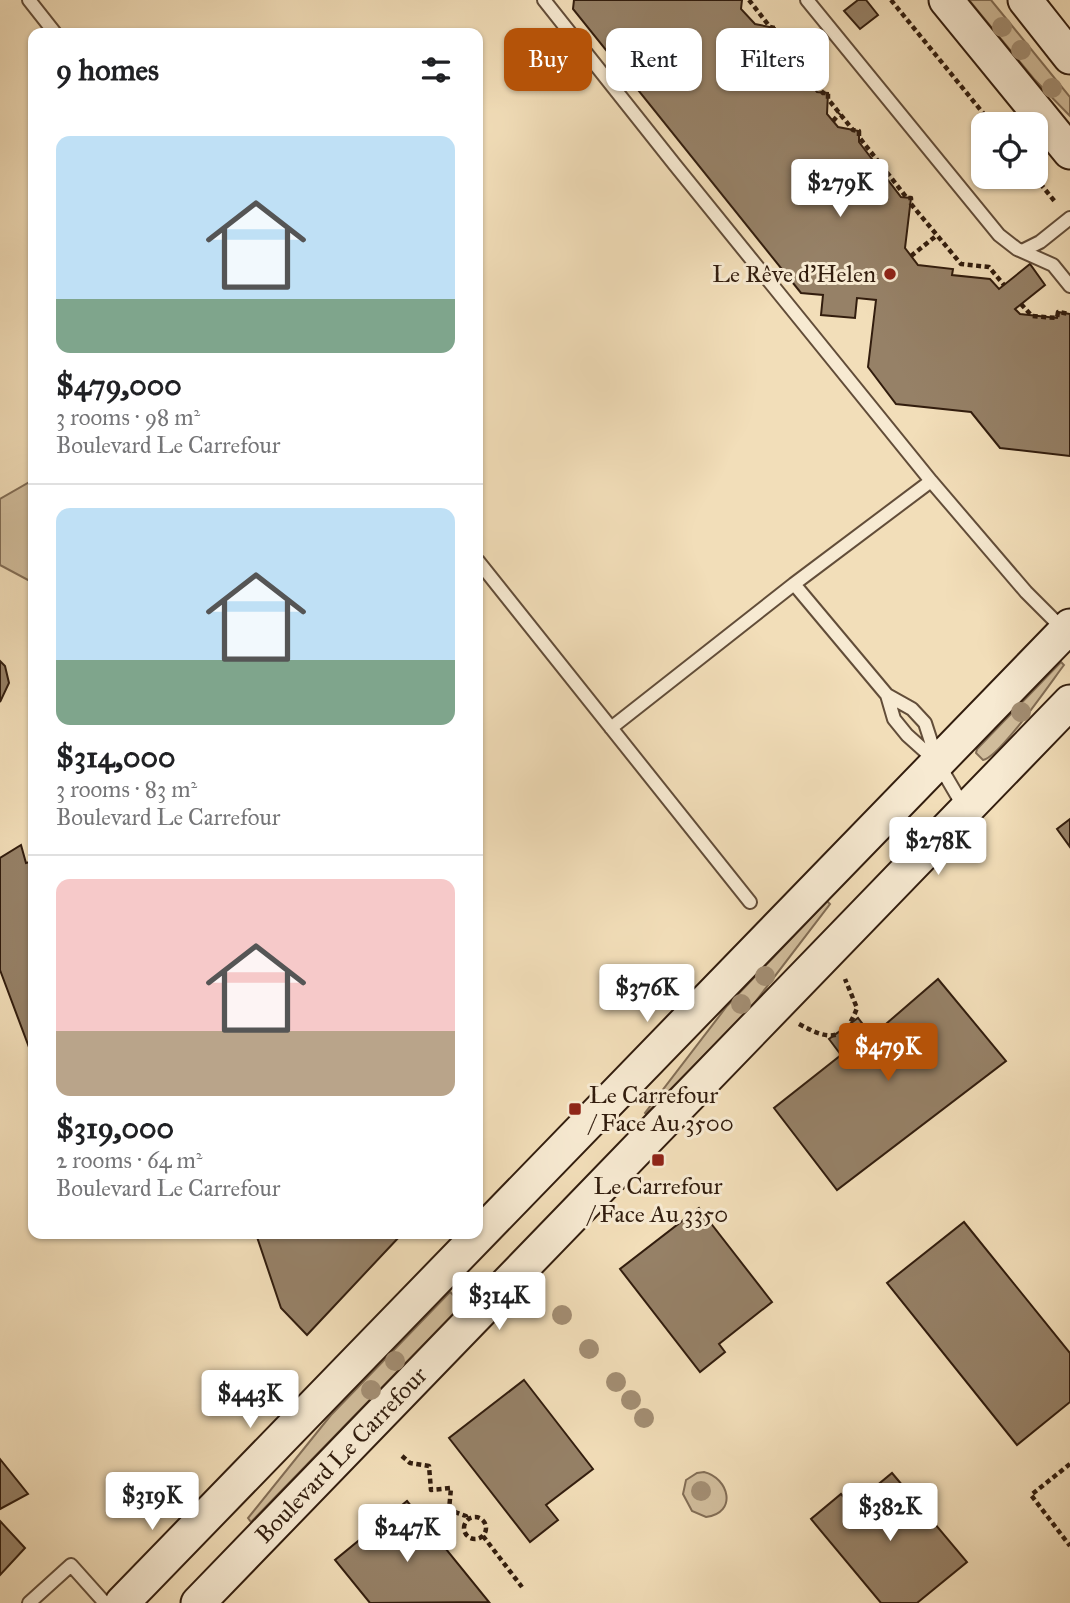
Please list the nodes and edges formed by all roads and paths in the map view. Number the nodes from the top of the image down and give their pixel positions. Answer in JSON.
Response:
{"nodes":[{"id":1,"x":29,"y":0,"type":"edge"},
{"id":2,"x":544,"y":0,"type":"edge"},
{"id":3,"x":750,"y":0,"type":"edge"},
{"id":4,"x":807,"y":0,"type":"edge"},
{"id":5,"x":891,"y":0,"type":"edge"},
{"id":6,"x":946,"y":0,"type":"edge"},
{"id":7,"x":1025,"y":0,"type":"edge"},
{"id":8,"x":51,"y":28,"type":"edge"},
{"id":9,"x":1070,"y":57,"type":"edge"},
{"id":10,"x":982,"y":112,"type":"edge"},
{"id":11,"x":840,"y":113,"type":"junction"},
{"id":12,"x":833,"y":121,"type":"dead end"},
{"id":13,"x":1070,"y":152,"type":"edge"},
{"id":14,"x":1045,"y":189,"type":"edge"},
{"id":15,"x":1057,"y":204,"type":"dead end"},
{"id":16,"x":1070,"y":218,"type":"edge"},
{"id":17,"x":936,"y":236,"type":"junction"},
{"id":18,"x":1022,"y":251,"type":"junction"},
{"id":19,"x":911,"y":256,"type":"dead end"},
{"id":20,"x":1004,"y":285,"type":"dead end"},
{"id":21,"x":1070,"y":286,"type":"edge"},
{"id":22,"x":1021,"y":304,"type":"dead end"},
{"id":23,"x":1070,"y":314,"type":"edge"},
{"id":24,"x":931,"y":481,"type":"junction"},
{"id":25,"x":483,"y":567,"type":"edge"},
{"id":26,"x":794,"y":584,"type":"junction"},
{"id":27,"x":1068,"y":629,"type":"edge"},
{"id":28,"x":887,"y":695,"type":"junction"},
{"id":29,"x":1070,"y":702,"type":"edge"},
{"id":30,"x":611,"y":728,"type":"junction"},
{"id":31,"x":938,"y":763,"type":"junction"},
{"id":32,"x":965,"y":810,"type":"junction"},
{"id":33,"x":750,"y":902,"type":"dead end"},
{"id":34,"x":841,"y":970,"type":"dead end"},
{"id":35,"x":792,"y":1020,"type":"dead end"},
{"id":36,"x":483,"y":1231,"type":"edge"},
{"id":37,"x":476,"y":1239,"type":"edge"},
{"id":38,"x":402,"y":1457,"type":"dead end"},
{"id":39,"x":1070,"y":1464,"type":"edge"},
{"id":40,"x":467,"y":1520,"type":"junction"},
{"id":41,"x":483,"y":1536,"type":"junction"},
{"id":42,"x":1070,"y":1546,"type":"edge"},
{"id":43,"x":522,"y":1587,"type":"dead end"},
{"id":44,"x":29,"y":1603,"type":"edge"},
{"id":45,"x":105,"y":1603,"type":"edge"},
{"id":46,"x":122,"y":1603,"type":"edge"},
{"id":47,"x":198,"y":1603,"type":"edge"}],
"edges":[{"from":1,"to":8,"type":"lane"},
{"from":2,"to":24,"type":"lane"},
{"from":3,"to":11,"type":"path"},
{"from":4,"to":18,"type":"lane"},
{"from":5,"to":10,"type":"path"},
{"from":6,"to":13,"type":"street"},
{"from":7,"to":9,"type":"street"},
{"from":11,"to":12,"type":"path"},
{"from":11,"to":17,"type":"path"},
{"from":14,"to":15,"type":"path"},
{"from":16,"to":18,"type":"lane"},
{"from":17,"to":19,"type":"path"},
{"from":17,"to":20,"type":"path"},
{"from":18,"to":21,"type":"lane"},
{"from":22,"to":23,"type":"path"},
{"from":24,"to":26,"type":"lane"},
{"from":24,"to":27,"type":"lane"},
{"from":25,"to":30,"type":"lane"},
{"from":26,"to":28,"type":"lane"},
{"from":26,"to":30,"type":"lane"},
{"from":27,"to":31,"type":"street"},
{"from":28,"to":31,"type":"lane"},
{"from":28,"to":31,"type":"lane"},
{"from":29,"to":32,"type":"street","name":"Boulevard Le Carrefour"},
{"from":30,"to":33,"type":"lane"},
{"from":31,"to":32,"type":"lane"},
{"from":31,"to":36,"type":"street"},
{"from":32,"to":47,"type":"street","name":"Boulevard Le Carrefour"},
{"from":34,"to":35,"type":"path"},
{"from":37,"to":46,"type":"street"},
{"from":38,"to":40,"type":"path"},
{"from":39,"to":42,"type":"path"},
{"from":40,"to":41,"type":"path"},
{"from":40,"to":41,"type":"path"},
{"from":41,"to":43,"type":"path"},
{"from":44,"to":45,"type":"lane"}]}
